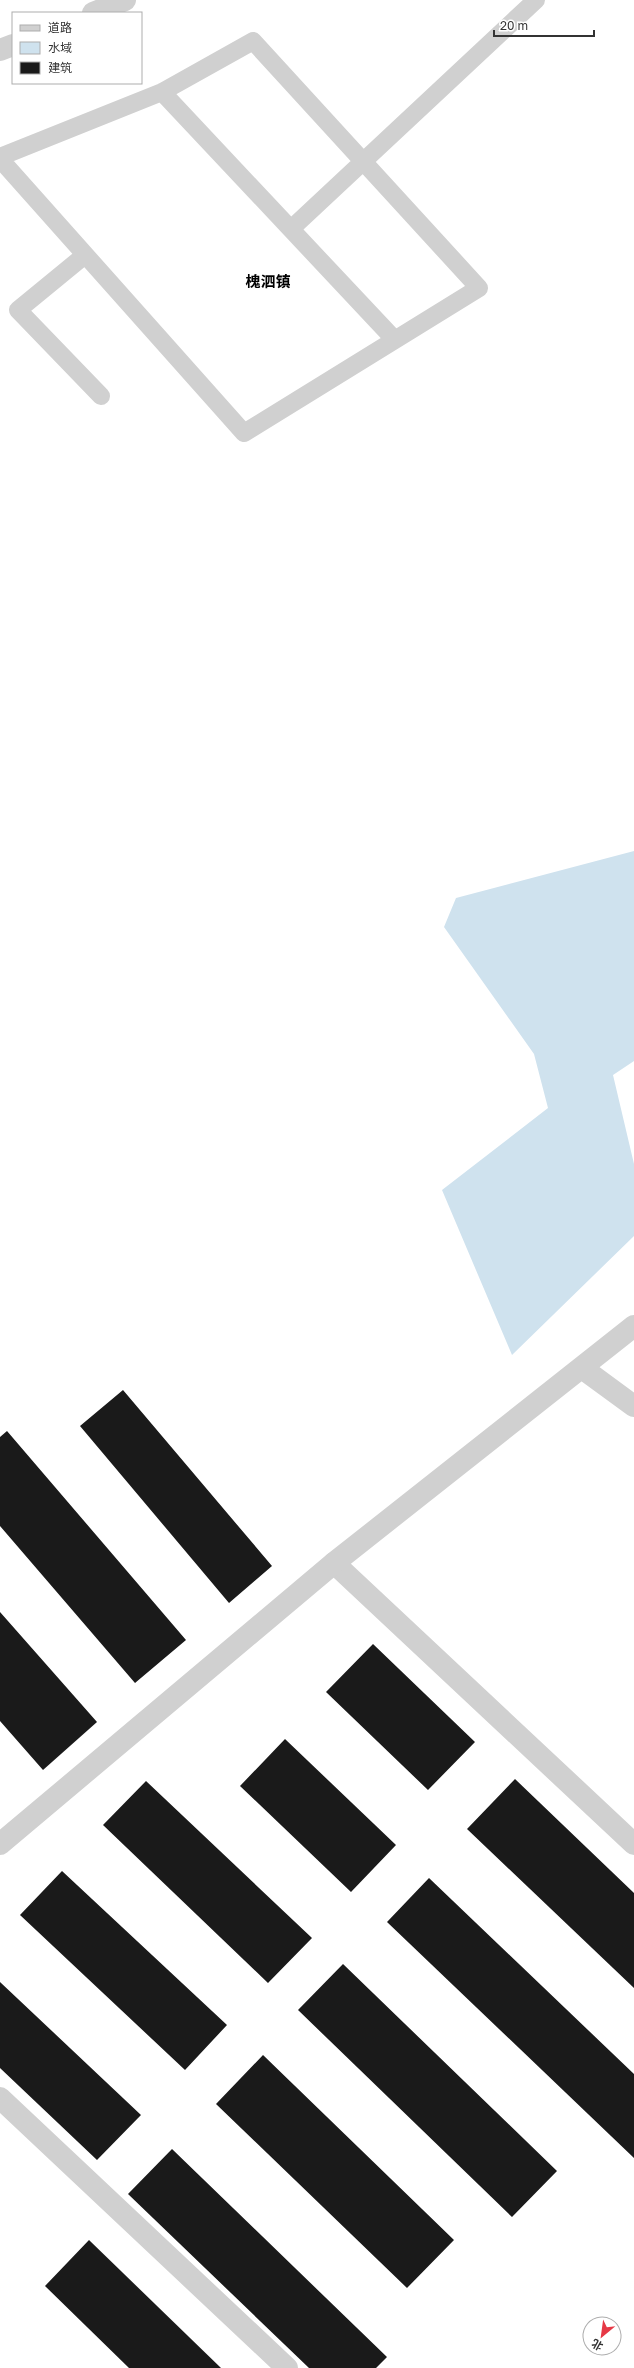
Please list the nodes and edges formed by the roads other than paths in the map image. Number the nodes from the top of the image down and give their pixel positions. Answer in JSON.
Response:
{"nodes":[{"id":1,"x":125,"y":0,"type":"edge"},
{"id":2,"x":536,"y":0,"type":"edge"},
{"id":3,"x":95,"y":12,"type":"edge"},
{"id":4,"x":12,"y":45,"type":"edge"},
{"id":5,"x":0,"y":50,"type":"edge"},
{"id":6,"x":162,"y":92,"type":"junction"},
{"id":7,"x":0,"y":158,"type":"edge"},
{"id":8,"x":364,"y":162,"type":"junction"},
{"id":9,"x":292,"y":228,"type":"junction"},
{"id":10,"x":85,"y":255,"type":"junction"},
{"id":11,"x":394,"y":339,"type":"junction"},
{"id":12,"x":101,"y":396,"type":"dead end"},
{"id":13,"x":634,"y":1326,"type":"edge"},
{"id":14,"x":582,"y":1368,"type":"junction"},
{"id":15,"x":634,"y":1406,"type":"edge"},
{"id":16,"x":334,"y":1563,"type":"junction"},
{"id":17,"x":0,"y":1844,"type":"edge"},
{"id":18,"x":634,"y":1844,"type":"edge"},
{"id":19,"x":0,"y":2098,"type":"edge"},
{"id":20,"x":287,"y":2368,"type":"edge"}],
"edges":[{"from":1,"to":3,"type":"street"},
{"from":2,"to":8,"type":"lane"},
{"from":4,"to":5,"type":"street"},
{"from":6,"to":7,"type":"lane"},
{"from":6,"to":8,"type":"lane"},
{"from":6,"to":9,"type":"lane"},
{"from":7,"to":10,"type":"lane"},
{"from":8,"to":9,"type":"lane"},
{"from":8,"to":11,"type":"lane"},
{"from":9,"to":11,"type":"lane"},
{"from":10,"to":11,"type":"lane"},
{"from":10,"to":12,"type":"lane"},
{"from":13,"to":14,"type":"street"},
{"from":14,"to":15,"type":"street"},
{"from":14,"to":16,"type":"street"},
{"from":16,"to":17,"type":"street"},
{"from":16,"to":18,"type":"street"},
{"from":19,"to":20,"type":"street"}]}
